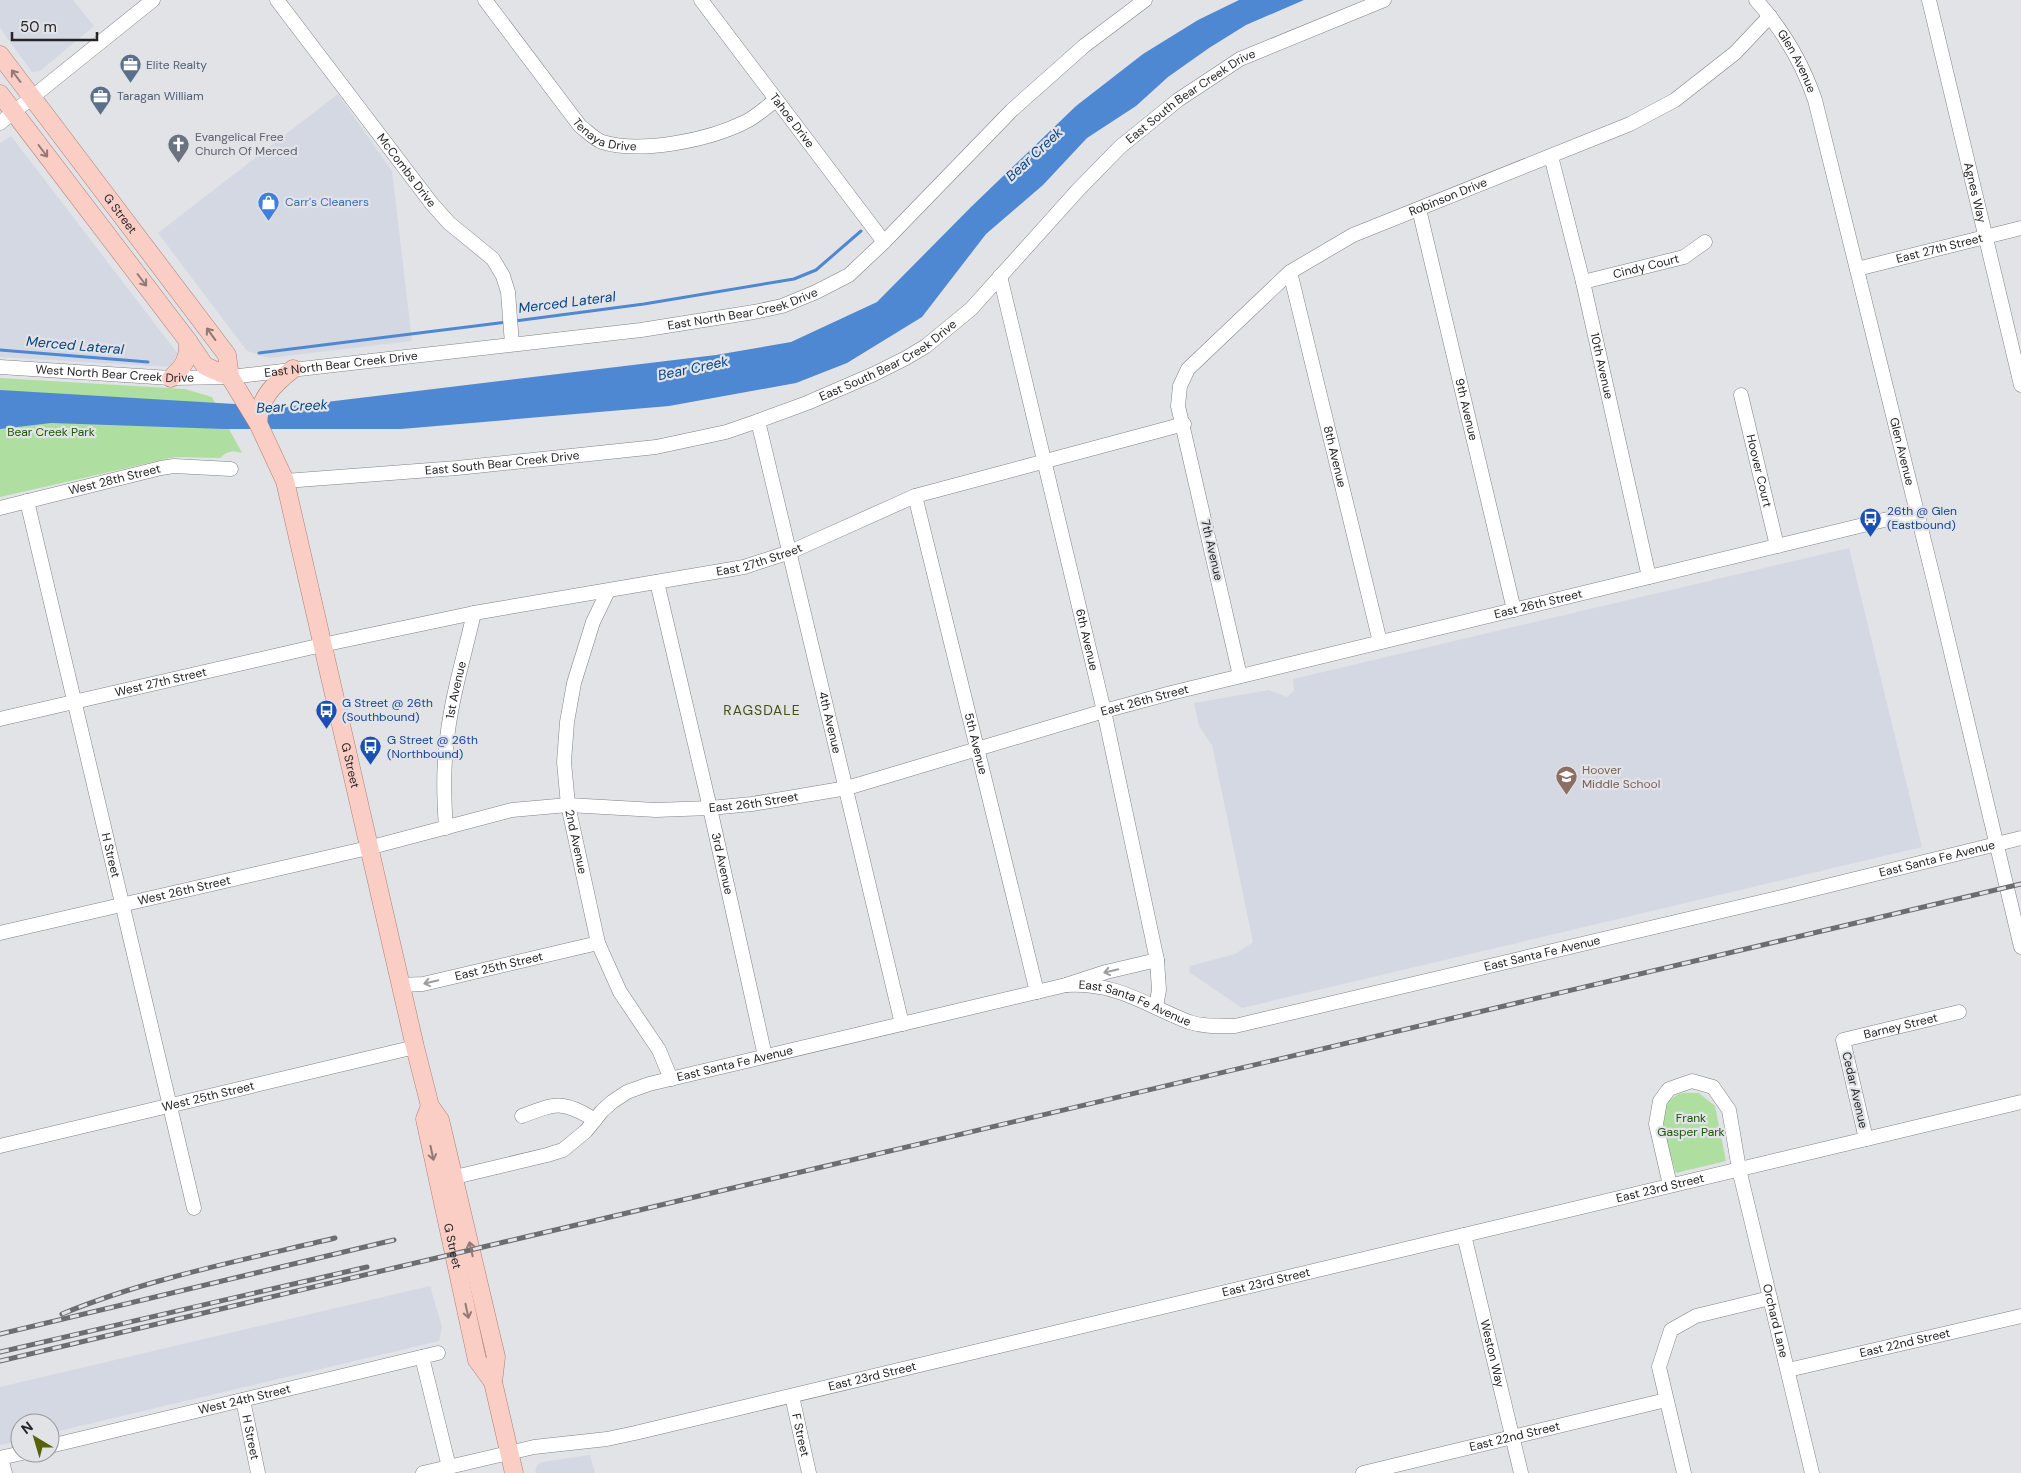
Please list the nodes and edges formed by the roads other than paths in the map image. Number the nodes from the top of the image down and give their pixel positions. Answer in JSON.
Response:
{"nodes":[{"id":1,"x":153,"y":0,"type":"edge"},
{"id":2,"x":277,"y":0,"type":"edge"},
{"id":3,"x":486,"y":0,"type":"edge"},
{"id":4,"x":701,"y":0,"type":"edge"},
{"id":5,"x":1384,"y":0,"type":"edge"},
{"id":6,"x":1756,"y":0,"type":"edge"},
{"id":7,"x":1929,"y":0,"type":"edge"},
{"id":8,"x":1138,"y":2,"type":"edge"},
{"id":9,"x":1770,"y":16,"type":"junction"},
{"id":10,"x":0,"y":55,"type":"edge"},
{"id":11,"x":0,"y":94,"type":"edge"},
{"id":12,"x":33,"y":98,"type":"junction"},
{"id":13,"x":776,"y":100,"type":"junction"},
{"id":14,"x":14,"y":112,"type":"junction"},
{"id":15,"x":0,"y":123,"type":"edge"},
{"id":16,"x":1550,"y":156,"type":"junction"},
{"id":17,"x":1419,"y":209,"type":"junction"},
{"id":18,"x":2021,"y":228,"type":"edge"},
{"id":19,"x":1985,"y":236,"type":"junction"},
{"id":20,"x":884,"y":242,"type":"junction"},
{"id":21,"x":1705,"y":242,"type":"dead end"},
{"id":22,"x":1857,"y":268,"type":"junction"},
{"id":23,"x":1290,"y":272,"type":"junction"},
{"id":24,"x":1000,"y":276,"type":"junction"},
{"id":25,"x":1583,"y":282,"type":"junction"},
{"id":26,"x":512,"y":338,"type":"junction"},
{"id":27,"x":188,"y":341,"type":"junction"},
{"id":28,"x":0,"y":367,"type":"edge"},
{"id":29,"x":293,"y":369,"type":"junction"},
{"id":30,"x":171,"y":378,"type":"junction"},
{"id":31,"x":235,"y":384,"type":"junction"},
{"id":32,"x":2021,"y":385,"type":"edge"},
{"id":33,"x":1741,"y":395,"type":"dead end"},
{"id":34,"x":758,"y":421,"type":"junction"},
{"id":35,"x":258,"y":423,"type":"junction"},
{"id":36,"x":1184,"y":424,"type":"junction"},
{"id":37,"x":1044,"y":460,"type":"junction"},
{"id":38,"x":231,"y":469,"type":"dead end"},
{"id":39,"x":285,"y":481,"type":"junction"},
{"id":40,"x":915,"y":496,"type":"junction"},
{"id":41,"x":27,"y":501,"type":"junction"},
{"id":42,"x":0,"y":508,"type":"edge"},
{"id":43,"x":1917,"y":512,"type":"junction"},
{"id":44,"x":1777,"y":546,"type":"junction"},
{"id":45,"x":790,"y":552,"type":"junction"},
{"id":46,"x":1649,"y":578,"type":"junction"},
{"id":47,"x":657,"y":582,"type":"junction"},
{"id":48,"x":608,"y":591,"type":"junction"},
{"id":49,"x":1514,"y":610,"type":"junction"},
{"id":50,"x":474,"y":613,"type":"junction"},
{"id":51,"x":1380,"y":642,"type":"junction"},
{"id":52,"x":322,"y":645,"type":"junction"},
{"id":53,"x":1240,"y":676,"type":"junction"},
{"id":54,"x":76,"y":701,"type":"junction"},
{"id":55,"x":1104,"y":711,"type":"junction"},
{"id":56,"x":0,"y":719,"type":"edge"},
{"id":57,"x":978,"y":750,"type":"junction"},
{"id":58,"x":847,"y":788,"type":"junction"},
{"id":59,"x":568,"y":806,"type":"junction"},
{"id":60,"x":710,"y":808,"type":"junction"},
{"id":61,"x":446,"y":828,"type":"junction"},
{"id":62,"x":2021,"y":838,"type":"edge"},
{"id":63,"x":1996,"y":843,"type":"junction"},
{"id":64,"x":368,"y":848,"type":"junction"},
{"id":65,"x":122,"y":904,"type":"junction"},
{"id":66,"x":0,"y":933,"type":"edge"},
{"id":67,"x":598,"y":943,"type":"junction"},
{"id":68,"x":2021,"y":947,"type":"edge"},
{"id":69,"x":1157,"y":960,"type":"junction"},
{"id":70,"x":401,"y":985,"type":"junction"},
{"id":71,"x":1066,"y":985,"type":"junction"},
{"id":72,"x":1037,"y":992,"type":"junction"},
{"id":73,"x":1156,"y":1006,"type":"junction"},
{"id":74,"x":1959,"y":1012,"type":"dead end"},
{"id":75,"x":902,"y":1024,"type":"junction"},
{"id":76,"x":1843,"y":1040,"type":"joint"},
{"id":77,"x":415,"y":1046,"type":"junction"},
{"id":78,"x":765,"y":1056,"type":"junction"},
{"id":79,"x":671,"y":1078,"type":"junction"},
{"id":80,"x":2021,"y":1102,"type":"edge"},
{"id":81,"x":170,"y":1105,"type":"junction"},
{"id":82,"x":430,"y":1106,"type":"junction"},
{"id":83,"x":522,"y":1116,"type":"dead end"},
{"id":84,"x":595,"y":1120,"type":"junction"},
{"id":85,"x":1866,"y":1139,"type":"junction"},
{"id":86,"x":0,"y":1146,"type":"edge"},
{"id":87,"x":1740,"y":1169,"type":"junction"},
{"id":88,"x":455,"y":1177,"type":"junction"},
{"id":89,"x":1670,"y":1185,"type":"junction"},
{"id":90,"x":194,"y":1208,"type":"dead end"},
{"id":91,"x":1464,"y":1235,"type":"junction"},
{"id":92,"x":1770,"y":1298,"type":"junction"},
{"id":93,"x":2021,"y":1316,"type":"edge"},
{"id":94,"x":438,"y":1353,"type":"dead end"},
{"id":95,"x":422,"y":1357,"type":"junction"},
{"id":96,"x":1788,"y":1370,"type":"junction"},
{"id":97,"x":493,"y":1382,"type":"junction"},
{"id":98,"x":792,"y":1396,"type":"junction"},
{"id":99,"x":243,"y":1400,"type":"junction"},
{"id":100,"x":1666,"y":1400,"type":"junction"},
{"id":101,"x":1512,"y":1438,"type":"junction"},
{"id":102,"x":60,"y":1444,"type":"edge"},
{"id":103,"x":509,"y":1453,"type":"junction"},
{"id":104,"x":1,"y":1458,"type":"edge"},
{"id":105,"x":449,"y":1467,"type":"junction"},
{"id":106,"x":5,"y":1473,"type":"edge"},
{"id":107,"x":258,"y":1473,"type":"edge"},
{"id":108,"x":423,"y":1473,"type":"edge"},
{"id":109,"x":514,"y":1473,"type":"edge"},
{"id":110,"x":809,"y":1473,"type":"edge"},
{"id":111,"x":1363,"y":1473,"type":"edge"},
{"id":112,"x":1521,"y":1473,"type":"edge"},
{"id":113,"x":1684,"y":1473,"type":"edge"},
{"id":114,"x":1812,"y":1473,"type":"edge"}],
"edges":[{"from":1,"to":12,"type":"street"},
{"from":2,"to":26,"type":"street","name":"McCombs Drive"},
{"from":3,"to":13,"type":"street","name":"Tenaya Drive"},
{"from":4,"to":13,"type":"street","name":"Tahoe Drive"},
{"from":5,"to":24,"type":"street","name":"East South Bear Creek Drive"},
{"from":6,"to":9,"type":"street","name":"Glen Avenue"},
{"from":7,"to":19,"type":"street","name":"Agnes Way"},
{"from":8,"to":20,"type":"street","name":"East North Bear Creek Drive"},
{"from":9,"to":16,"type":"street","name":"Robinson Drive"},
{"from":9,"to":22,"type":"street","name":"Glen Avenue"},
{"from":12,"to":10,"type":"main road","name":"G Street","one_way":true},
{"from":11,"to":14,"type":"main road","name":"G Street"},
{"from":12,"to":14,"type":"street"},
{"from":31,"to":12,"type":"main road","name":"G Street","one_way":true},
{"from":13,"to":20,"type":"street","name":"Tahoe Drive"},
{"from":14,"to":15,"type":"street"},
{"from":14,"to":27,"type":"main road","name":"G Street","one_way":true},
{"from":16,"to":17,"type":"street","name":"Robinson Drive"},
{"from":16,"to":25,"type":"street","name":"10th Avenue"},
{"from":17,"to":23,"type":"street","name":"Robinson Drive"},
{"from":17,"to":49,"type":"street","name":"9th Avenue"},
{"from":18,"to":19,"type":"street","name":"East 27th Street"},
{"from":19,"to":22,"type":"street","name":"East 27th Street"},
{"from":19,"to":32,"type":"street","name":"Agnes Way"},
{"from":20,"to":26,"type":"street","name":"East North Bear Creek Drive"},
{"from":21,"to":25,"type":"street","name":"Cindy Court"},
{"from":22,"to":43,"type":"street","name":"Glen Avenue"},
{"from":23,"to":36,"type":"street","name":"Robinson Drive"},
{"from":23,"to":51,"type":"street","name":"8th Avenue"},
{"from":24,"to":34,"type":"street","name":"East South Bear Creek Drive"},
{"from":24,"to":37,"type":"street","name":"6th Avenue"},
{"from":25,"to":46,"type":"street","name":"10th Avenue"},
{"from":26,"to":29,"type":"street","name":"East North Bear Creek Drive"},
{"from":27,"to":30,"type":"main road"},
{"from":27,"to":31,"type":"main road","name":"G Street"},
{"from":28,"to":30,"type":"street","name":"West North Bear Creek Drive"},
{"from":29,"to":31,"type":"street","name":"East North Bear Creek Drive"},
{"from":29,"to":35,"type":"main road"},
{"from":30,"to":31,"type":"street","name":"West North Bear Creek Drive"},
{"from":31,"to":35,"type":"main road","name":"G Street"},
{"from":33,"to":44,"type":"street","name":"Hoover Court"},
{"from":34,"to":39,"type":"street","name":"East South Bear Creek Drive"},
{"from":34,"to":45,"type":"street","name":"4th Avenue"},
{"from":35,"to":39,"type":"main road","name":"G Street"},
{"from":36,"to":37,"type":"street","name":"East 27th Street"},
{"from":36,"to":53,"type":"street","name":"7th Avenue"},
{"from":37,"to":40,"type":"street","name":"East 27th Street"},
{"from":37,"to":55,"type":"street","name":"6th Avenue"},
{"from":38,"to":41,"type":"street","name":"West 28th Street"},
{"from":39,"to":52,"type":"main road","name":"G Street"},
{"from":40,"to":45,"type":"street","name":"East 27th Street"},
{"from":40,"to":57,"type":"street","name":"5th Avenue"},
{"from":41,"to":42,"type":"street","name":"West 28th Street"},
{"from":41,"to":54,"type":"street","name":"H Street"},
{"from":43,"to":44,"type":"street","name":"East 26th Street"},
{"from":43,"to":63,"type":"street","name":"Glen Avenue"},
{"from":44,"to":46,"type":"street","name":"East 26th Street"},
{"from":45,"to":47,"type":"street","name":"East 27th Street"},
{"from":45,"to":58,"type":"street","name":"4th Avenue"},
{"from":46,"to":49,"type":"street","name":"East 26th Street"},
{"from":47,"to":48,"type":"street","name":"East 27th Street"},
{"from":47,"to":60,"type":"street","name":"3rd Avenue"},
{"from":48,"to":50,"type":"street","name":"East 27th Street"},
{"from":48,"to":59,"type":"street","name":"2nd Avenue"},
{"from":49,"to":51,"type":"street","name":"East 26th Street"},
{"from":50,"to":52,"type":"street","name":"East 27th Street"},
{"from":50,"to":61,"type":"street","name":"1st Avenue"},
{"from":51,"to":53,"type":"street","name":"East 26th Street"},
{"from":52,"to":54,"type":"street","name":"West 27th Street"},
{"from":52,"to":64,"type":"main road","name":"G Street"},
{"from":53,"to":55,"type":"street","name":"East 26th Street"},
{"from":54,"to":56,"type":"street","name":"West 27th Street"},
{"from":54,"to":65,"type":"street","name":"H Street"},
{"from":55,"to":57,"type":"street","name":"East 26th Street"},
{"from":55,"to":69,"type":"street","name":"6th Avenue"},
{"from":57,"to":58,"type":"street","name":"East 26th Street"},
{"from":57,"to":72,"type":"street","name":"5th Avenue"},
{"from":58,"to":60,"type":"street","name":"East 26th Street"},
{"from":58,"to":75,"type":"street","name":"4th Avenue"},
{"from":59,"to":60,"type":"street","name":"East 26th Street"},
{"from":59,"to":61,"type":"street","name":"East 26th Street"},
{"from":59,"to":67,"type":"street","name":"2nd Avenue"},
{"from":60,"to":78,"type":"street","name":"3rd Avenue"},
{"from":61,"to":64,"type":"street","name":"East 26th Street"},
{"from":62,"to":63,"type":"street","name":"East Santa Fe Avenue"},
{"from":63,"to":68,"type":"street","name":"Glen Avenue"},
{"from":63,"to":73,"type":"street","name":"East Santa Fe Avenue"},
{"from":64,"to":65,"type":"street","name":"West 26th Street"},
{"from":64,"to":70,"type":"main road","name":"G Street"},
{"from":65,"to":66,"type":"street","name":"West 26th Street"},
{"from":65,"to":81,"type":"street","name":"H Street"},
{"from":67,"to":70,"type":"street","name":"East 25th Street","one_way":true},
{"from":67,"to":79,"type":"street","name":"2nd Avenue"},
{"from":69,"to":71,"type":"street","name":"East Santa Fe Avenue","one_way":true},
{"from":69,"to":73,"type":"street","name":"6th Avenue"},
{"from":70,"to":77,"type":"main road","name":"G Street"},
{"from":71,"to":72,"type":"street","name":"East Santa Fe Avenue"},
{"from":71,"to":73,"type":"street","name":"East Santa Fe Avenue"},
{"from":72,"to":75,"type":"street","name":"East Santa Fe Avenue"},
{"from":74,"to":76,"type":"street","name":"Barney Street"},
{"from":75,"to":78,"type":"street","name":"East Santa Fe Avenue"},
{"from":76,"to":85,"type":"street","name":"Cedar Avenue"},
{"from":77,"to":81,"type":"street","name":"West 25th Street"},
{"from":77,"to":82,"type":"main road","name":"G Street"},
{"from":78,"to":79,"type":"street","name":"East Santa Fe Avenue"},
{"from":79,"to":84,"type":"street","name":"East Santa Fe Avenue"},
{"from":80,"to":85,"type":"street","name":"East 23rd Street"},
{"from":81,"to":86,"type":"street","name":"West 25th Street"},
{"from":81,"to":90,"type":"street","name":"H Street"},
{"from":82,"to":88,"type":"main road","name":"G Street"},
{"from":82,"to":97,"type":"main road","name":"G Street","one_way":true},
{"from":83,"to":84,"type":"street"},
{"from":84,"to":88,"type":"street","name":"East Santa Fe Avenue"},
{"from":85,"to":87,"type":"street","name":"East 23rd Street"},
{"from":87,"to":89,"type":"street","name":"East 23rd Street"},
{"from":87,"to":89,"type":"street","name":"Orchard Lane"},
{"from":87,"to":92,"type":"street","name":"Orchard Lane"},
{"from":97,"to":88,"type":"main road","name":"G Street","one_way":true},
{"from":89,"to":91,"type":"street","name":"East 23rd Street"},
{"from":91,"to":98,"type":"street","name":"East 23rd Street"},
{"from":91,"to":101,"type":"street","name":"Weston Way"},
{"from":92,"to":96,"type":"street","name":"Orchard Lane"},
{"from":92,"to":100,"type":"street"},
{"from":93,"to":96,"type":"street","name":"East 22nd Street"},
{"from":94,"to":95,"type":"street","name":"West 24th Street"},
{"from":95,"to":99,"type":"street","name":"West 24th Street"},
{"from":95,"to":105,"type":"street"},
{"from":96,"to":114,"type":"street","name":"Orchard Lane"},
{"from":97,"to":103,"type":"main road","name":"G Street"},
{"from":98,"to":103,"type":"street","name":"East 23rd Street"},
{"from":98,"to":110,"type":"street","name":"F Street"},
{"from":99,"to":102,"type":"street","name":"West 24th Street"},
{"from":99,"to":107,"type":"street","name":"H Street"},
{"from":100,"to":101,"type":"street","name":"East 22nd Street"},
{"from":100,"to":113,"type":"street"},
{"from":101,"to":111,"type":"street","name":"East 22nd Street"},
{"from":101,"to":112,"type":"street","name":"Weston Way"},
{"from":103,"to":105,"type":"street","name":"East 23rd Street"},
{"from":103,"to":109,"type":"main road","name":"G Street"},
{"from":104,"to":106,"type":"street"},
{"from":105,"to":108,"type":"street","name":"East 23rd Street"}]}
